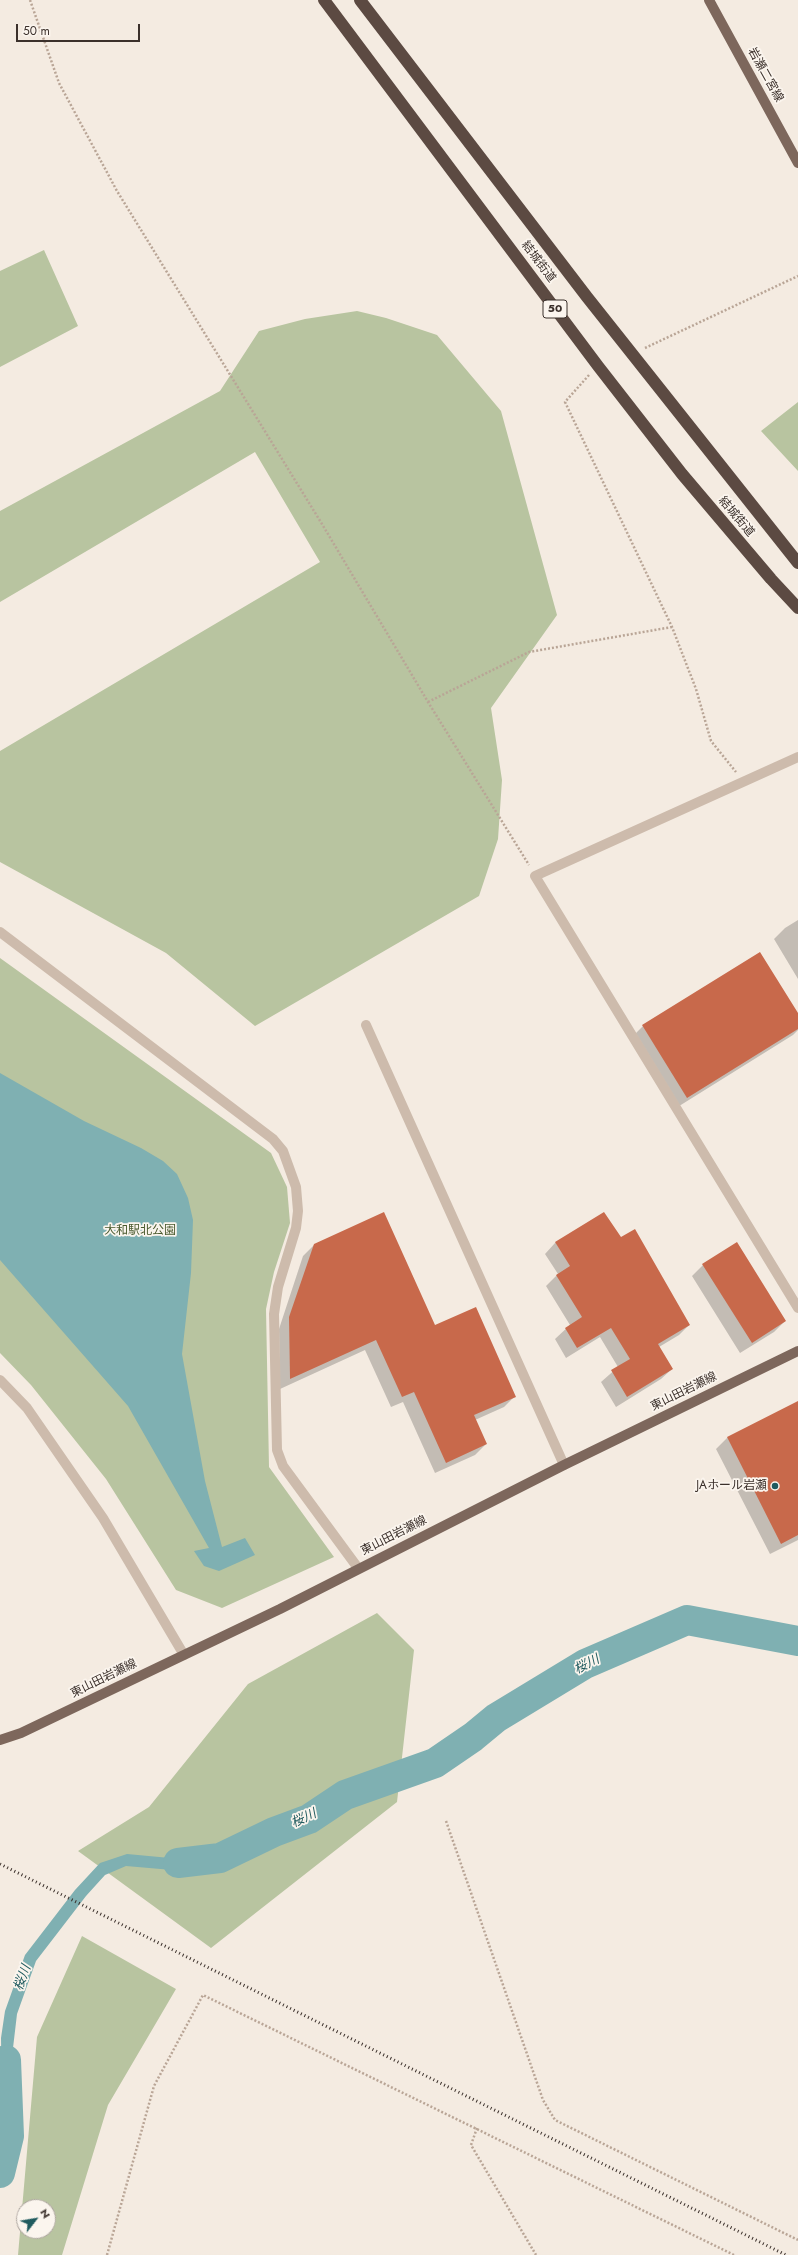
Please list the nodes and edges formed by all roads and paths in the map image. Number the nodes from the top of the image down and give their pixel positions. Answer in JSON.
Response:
{"nodes":[{"id":1,"x":30,"y":0,"type":"edge"},
{"id":2,"x":324,"y":0,"type":"edge"},
{"id":3,"x":360,"y":0,"type":"edge"},
{"id":4,"x":709,"y":0,"type":"edge"},
{"id":5,"x":798,"y":162,"type":"edge"},
{"id":6,"x":798,"y":563,"type":"edge"},
{"id":7,"x":798,"y":608,"type":"edge"},
{"id":8,"x":428,"y":702,"type":"junction"},
{"id":9,"x":798,"y":757,"type":"edge"},
{"id":10,"x":744,"y":781,"type":"junction"},
{"id":11,"x":535,"y":876,"type":"junction"},
{"id":12,"x":0,"y":932,"type":"edge"},
{"id":13,"x":366,"y":1026,"type":"dead end"},
{"id":14,"x":798,"y":1308,"type":"edge"},
{"id":15,"x":798,"y":1351,"type":"edge"},
{"id":16,"x":0,"y":1380,"type":"edge"},
{"id":17,"x":564,"y":1465,"type":"junction"},
{"id":18,"x":358,"y":1568,"type":"junction"},
{"id":19,"x":184,"y":1655,"type":"junction"},
{"id":20,"x":0,"y":1740,"type":"edge"},
{"id":21,"x":446,"y":1820,"type":"dead end"},
{"id":22,"x":477,"y":2128,"type":"junction"},
{"id":23,"x":798,"y":2240,"type":"edge"},
{"id":24,"x":107,"y":2255,"type":"edge"},
{"id":25,"x":536,"y":2255,"type":"edge"},
{"id":26,"x":734,"y":2255,"type":"edge"}],
"edges":[{"from":1,"to":8,"type":"path"},
{"from":2,"to":7,"type":"highway","name":"結城街道","number":"50"},
{"from":3,"to":6,"type":"highway","name":"結城街道","number":"50"},
{"from":4,"to":5,"type":"main road","name":"岩瀬二宮線"},
{"from":8,"to":10,"type":"path"},
{"from":8,"to":11,"type":"path"},
{"from":9,"to":10,"type":"street"},
{"from":10,"to":11,"type":"street"},
{"from":11,"to":14,"type":"street"},
{"from":12,"to":18,"type":"street"},
{"from":13,"to":17,"type":"street"},
{"from":15,"to":17,"type":"main road","name":"東山田岩瀬線"},
{"from":16,"to":19,"type":"street"},
{"from":17,"to":18,"type":"main road","name":"東山田岩瀬線"},
{"from":18,"to":19,"type":"main road","name":"東山田岩瀬線"},
{"from":19,"to":20,"type":"main road","name":"東山田岩瀬線"},
{"from":21,"to":23,"type":"path"},
{"from":22,"to":24,"type":"path"},
{"from":22,"to":25,"type":"path"},
{"from":22,"to":26,"type":"path"}]}
